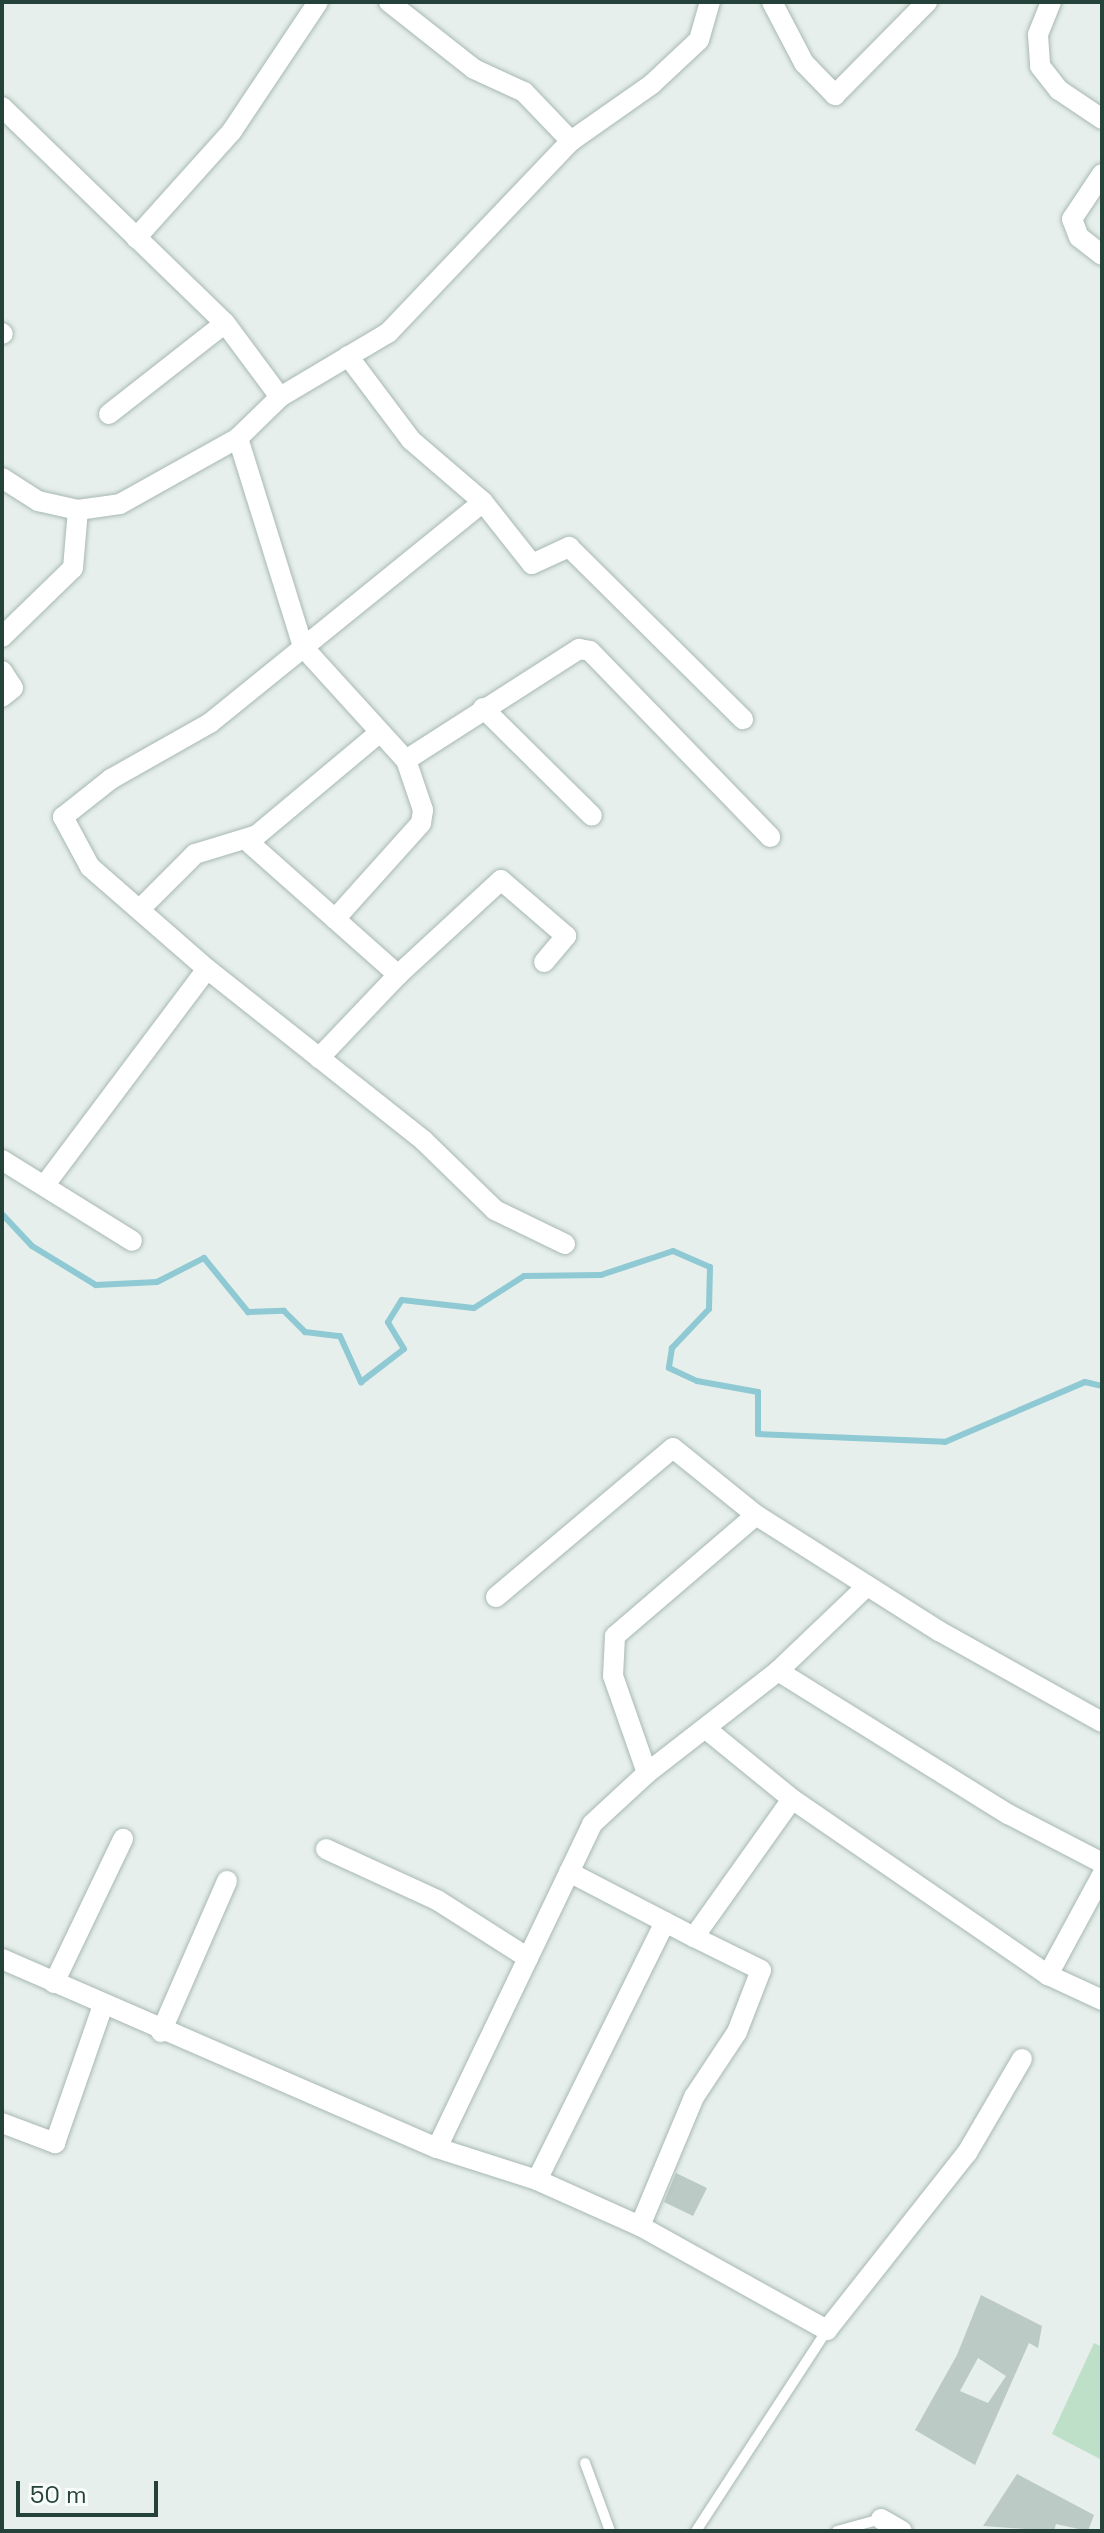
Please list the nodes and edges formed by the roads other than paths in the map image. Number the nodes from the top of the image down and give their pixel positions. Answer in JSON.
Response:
{"nodes":[{"id":1,"x":318,"y":2,"type":"edge"},
{"id":2,"x":389,"y":2,"type":"edge"},
{"id":3,"x":710,"y":2,"type":"edge"},
{"id":4,"x":772,"y":2,"type":"edge"},
{"id":5,"x":927,"y":2,"type":"edge"},
{"id":6,"x":1051,"y":2,"type":"edge"},
{"id":7,"x":2,"y":107,"type":"edge"},
{"id":8,"x":1102,"y":119,"type":"edge"},
{"id":9,"x":571,"y":141,"type":"junction"},
{"id":10,"x":1102,"y":174,"type":"edge"},
{"id":11,"x":136,"y":238,"type":"junction"},
{"id":12,"x":1102,"y":255,"type":"edge"},
{"id":13,"x":225,"y":323,"type":"junction"},
{"id":14,"x":348,"y":356,"type":"junction"},
{"id":15,"x":280,"y":397,"type":"junction"},
{"id":16,"x":109,"y":414,"type":"dead end"},
{"id":17,"x":238,"y":438,"type":"junction"},
{"id":18,"x":3,"y":480,"type":"edge"},
{"id":19,"x":483,"y":502,"type":"junction"},
{"id":20,"x":78,"y":510,"type":"junction"},
{"id":21,"x":2,"y":637,"type":"edge"},
{"id":22,"x":303,"y":647,"type":"junction"},
{"id":23,"x":2,"y":671,"type":"edge"},
{"id":24,"x":2,"y":697,"type":"edge"},
{"id":25,"x":483,"y":708,"type":"junction"},
{"id":26,"x":743,"y":719,"type":"dead end"},
{"id":27,"x":380,"y":732,"type":"junction"},
{"id":28,"x":406,"y":760,"type":"junction"},
{"id":29,"x":592,"y":816,"type":"dead end"},
{"id":30,"x":770,"y":837,"type":"dead end"},
{"id":31,"x":245,"y":839,"type":"junction"},
{"id":32,"x":140,"y":909,"type":"junction"},
{"id":33,"x":335,"y":919,"type":"junction"},
{"id":34,"x":544,"y":962,"type":"dead end"},
{"id":35,"x":207,"y":969,"type":"junction"},
{"id":36,"x":398,"y":975,"type":"junction"},
{"id":37,"x":319,"y":1058,"type":"junction"},
{"id":38,"x":2,"y":1160,"type":"edge"},
{"id":39,"x":47,"y":1182,"type":"junction"},
{"id":40,"x":132,"y":1241,"type":"dead end"},
{"id":41,"x":565,"y":1244,"type":"dead end"},
{"id":42,"x":756,"y":1515,"type":"junction"},
{"id":43,"x":867,"y":1586,"type":"junction"},
{"id":44,"x":496,"y":1597,"type":"dead end"},
{"id":45,"x":778,"y":1671,"type":"junction"},
{"id":46,"x":1102,"y":1722,"type":"edge"},
{"id":47,"x":705,"y":1728,"type":"junction"},
{"id":48,"x":647,"y":1773,"type":"junction"},
{"id":49,"x":792,"y":1799,"type":"junction"},
{"id":50,"x":123,"y":1839,"type":"dead end"},
{"id":51,"x":326,"y":1849,"type":"dead end"},
{"id":52,"x":1102,"y":1863,"type":"edge"},
{"id":53,"x":569,"y":1872,"type":"junction"},
{"id":54,"x":1102,"y":1875,"type":"edge"},
{"id":55,"x":227,"y":1881,"type":"dead end"},
{"id":56,"x":665,"y":1922,"type":"junction"},
{"id":57,"x":694,"y":1937,"type":"junction"},
{"id":58,"x":528,"y":1958,"type":"junction"},
{"id":59,"x":2,"y":1959,"type":"edge"},
{"id":60,"x":1048,"y":1975,"type":"junction"},
{"id":61,"x":54,"y":1983,"type":"junction"},
{"id":62,"x":1102,"y":2000,"type":"edge"},
{"id":63,"x":103,"y":2005,"type":"junction"},
{"id":64,"x":161,"y":2032,"type":"junction"},
{"id":65,"x":1022,"y":2059,"type":"dead end"},
{"id":66,"x":2,"y":2123,"type":"edge"},
{"id":67,"x":437,"y":2148,"type":"junction"},
{"id":68,"x":537,"y":2180,"type":"junction"},
{"id":69,"x":640,"y":2226,"type":"junction"},
{"id":70,"x":827,"y":2330,"type":"junction"},
{"id":71,"x":585,"y":2463,"type":"dead end"},
{"id":72,"x":881,"y":2519,"type":"joint"},
{"id":73,"x":610,"y":2531,"type":"edge"},
{"id":74,"x":696,"y":2531,"type":"edge"},
{"id":75,"x":837,"y":2531,"type":"edge"},
{"id":76,"x":902,"y":2531,"type":"edge"}],
"edges":[{"from":1,"to":11,"type":"street"},
{"from":2,"to":9,"type":"street"},
{"from":3,"to":9,"type":"street"},
{"from":4,"to":5,"type":"street"},
{"from":6,"to":8,"type":"street"},
{"from":7,"to":11,"type":"street"},
{"from":9,"to":14,"type":"street"},
{"from":10,"to":12,"type":"street"},
{"from":11,"to":13,"type":"street"},
{"from":13,"to":15,"type":"street"},
{"from":13,"to":16,"type":"street"},
{"from":14,"to":15,"type":"street"},
{"from":14,"to":19,"type":"street"},
{"from":15,"to":17,"type":"street"},
{"from":17,"to":20,"type":"street"},
{"from":17,"to":22,"type":"street"},
{"from":18,"to":20,"type":"street"},
{"from":19,"to":22,"type":"street"},
{"from":19,"to":26,"type":"street"},
{"from":20,"to":21,"type":"street"},
{"from":22,"to":27,"type":"street"},
{"from":22,"to":32,"type":"street"},
{"from":23,"to":24,"type":"street"},
{"from":25,"to":28,"type":"street"},
{"from":25,"to":29,"type":"street"},
{"from":25,"to":30,"type":"street"},
{"from":27,"to":28,"type":"street"},
{"from":27,"to":31,"type":"street"},
{"from":28,"to":33,"type":"street"},
{"from":31,"to":32,"type":"street"},
{"from":31,"to":33,"type":"street"},
{"from":32,"to":35,"type":"street"},
{"from":33,"to":36,"type":"street"},
{"from":34,"to":36,"type":"street"},
{"from":35,"to":37,"type":"street"},
{"from":35,"to":39,"type":"street"},
{"from":36,"to":37,"type":"street"},
{"from":37,"to":41,"type":"street"},
{"from":38,"to":39,"type":"street"},
{"from":39,"to":40,"type":"street"},
{"from":42,"to":43,"type":"street"},
{"from":42,"to":44,"type":"street"},
{"from":42,"to":48,"type":"street"},
{"from":43,"to":45,"type":"street"},
{"from":43,"to":46,"type":"street"},
{"from":45,"to":47,"type":"street"},
{"from":45,"to":52,"type":"street"},
{"from":47,"to":48,"type":"street"},
{"from":47,"to":49,"type":"street"},
{"from":48,"to":53,"type":"street"},
{"from":49,"to":57,"type":"street"},
{"from":49,"to":60,"type":"street"},
{"from":50,"to":61,"type":"street"},
{"from":51,"to":58,"type":"street"},
{"from":53,"to":56,"type":"street"},
{"from":53,"to":58,"type":"street"},
{"from":54,"to":60,"type":"street"},
{"from":55,"to":64,"type":"street"},
{"from":56,"to":57,"type":"street"},
{"from":56,"to":68,"type":"street"},
{"from":57,"to":69,"type":"street"},
{"from":58,"to":67,"type":"street"},
{"from":59,"to":61,"type":"street"},
{"from":60,"to":62,"type":"street"},
{"from":61,"to":63,"type":"street"},
{"from":63,"to":64,"type":"street"},
{"from":63,"to":66,"type":"street"},
{"from":64,"to":67,"type":"street"},
{"from":65,"to":70,"type":"street"},
{"from":67,"to":68,"type":"street"},
{"from":68,"to":69,"type":"street"},
{"from":69,"to":70,"type":"street"},
{"from":70,"to":74,"type":"lane"},
{"from":71,"to":73,"type":"lane"},
{"from":72,"to":75,"type":"lane"},
{"from":72,"to":76,"type":"street"}]}
